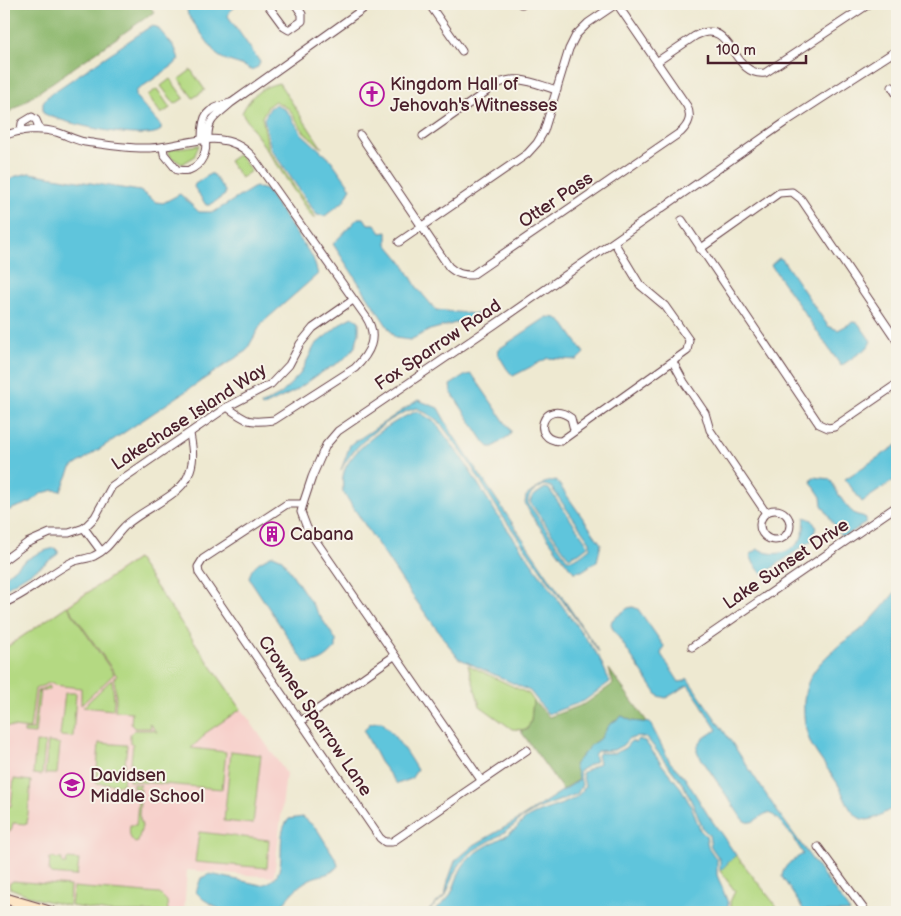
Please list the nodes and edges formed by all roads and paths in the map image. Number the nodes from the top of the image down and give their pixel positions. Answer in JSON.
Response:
{"nodes":[{"id":1,"x":268,"y":4,"type":"edge"},
{"id":2,"x":295,"y":4,"type":"edge"},
{"id":3,"x":370,"y":4,"type":"edge"},
{"id":4,"x":429,"y":4,"type":"edge"},
{"id":5,"x":617,"y":4,"type":"edge"},
{"id":6,"x":869,"y":4,"type":"edge"},
{"id":7,"x":897,"y":50,"type":"edge"},
{"id":8,"x":462,"y":51,"type":"dead end"},
{"id":9,"x":658,"y":61,"type":"junction"},
{"id":10,"x":892,"y":87,"type":"dead end"},
{"id":11,"x":557,"y":90,"type":"junction"},
{"id":12,"x":897,"y":95,"type":"edge"},
{"id":13,"x":40,"y":129,"type":"junction"},
{"id":14,"x":21,"y":131,"type":"junction"},
{"id":15,"x":360,"y":135,"type":"dead end"},
{"id":16,"x":4,"y":136,"type":"edge"},
{"id":17,"x":424,"y":136,"type":"dead end"},
{"id":18,"x":205,"y":139,"type":"junction"},
{"id":19,"x":163,"y":147,"type":"junction"},
{"id":20,"x":682,"y":220,"type":"dead end"},
{"id":21,"x":422,"y":226,"type":"junction"},
{"id":22,"x":399,"y":242,"type":"dead end"},
{"id":23,"x":614,"y":242,"type":"junction"},
{"id":24,"x":700,"y":249,"type":"junction"},
{"id":25,"x":353,"y":300,"type":"junction"},
{"id":26,"x":897,"y":341,"type":"edge"},
{"id":27,"x":673,"y":362,"type":"junction"},
{"id":28,"x":897,"y":384,"type":"edge"},
{"id":29,"x":228,"y":407,"type":"junction"},
{"id":30,"x":574,"y":430,"type":"junction"},
{"id":31,"x":190,"y":434,"type":"junction"},
{"id":32,"x":303,"y":504,"type":"junction"},
{"id":33,"x":897,"y":506,"type":"edge"},
{"id":34,"x":766,"y":513,"type":"junction"},
{"id":35,"x":84,"y":528,"type":"junction"},
{"id":36,"x":101,"y":551,"type":"junction"},
{"id":37,"x":4,"y":560,"type":"edge"},
{"id":38,"x":4,"y":603,"type":"edge"},
{"id":39,"x":692,"y":647,"type":"dead end"},
{"id":40,"x":394,"y":656,"type":"junction"},
{"id":41,"x":301,"y":721,"type":"junction"},
{"id":42,"x":527,"y":750,"type":"dead end"},
{"id":43,"x":481,"y":780,"type":"junction"},
{"id":44,"x":818,"y":847,"type":"dead end"},
{"id":45,"x":4,"y":899,"type":"edge"},
{"id":46,"x":34,"y":912,"type":"edge"},
{"id":47,"x":51,"y":912,"type":"edge"},
{"id":48,"x":866,"y":912,"type":"edge"}],
"edges":[{"from":1,"to":2,"type":"street"},
{"from":3,"to":18,"type":"street"},
{"from":4,"to":8,"type":"street"},
{"from":5,"to":9,"type":"street","name":"Otter Pass"},
{"from":5,"to":11,"type":"street"},
{"from":6,"to":9,"type":"street"},
{"from":7,"to":23,"type":"street","name":"Fox Sparrow Road"},
{"from":9,"to":21,"type":"street","name":"Otter Pass"},
{"from":10,"to":12,"type":"street"},
{"from":11,"to":17,"type":"street"},
{"from":11,"to":21,"type":"street"},
{"from":13,"to":14,"type":"street"},
{"from":13,"to":14,"type":"street"},
{"from":13,"to":19,"type":"street"},
{"from":14,"to":16,"type":"street"},
{"from":15,"to":21,"type":"street","name":"Otter Pass"},
{"from":18,"to":19,"type":"street"},
{"from":18,"to":19,"type":"street"},
{"from":18,"to":25,"type":"street"},
{"from":20,"to":24,"type":"street"},
{"from":21,"to":22,"type":"street"},
{"from":23,"to":27,"type":"street"},
{"from":23,"to":32,"type":"street","name":"Fox Sparrow Road"},
{"from":24,"to":26,"type":"street"},
{"from":24,"to":28,"type":"street"},
{"from":25,"to":29,"type":"street","name":"Lakechase Island Way"},
{"from":25,"to":29,"type":"street"},
{"from":27,"to":30,"type":"street"},
{"from":27,"to":34,"type":"street"},
{"from":29,"to":31,"type":"street","name":"Lakechase Island Way"},
{"from":30,"to":30,"type":"street"},
{"from":31,"to":35,"type":"street","name":"Lakechase Island Way"},
{"from":31,"to":36,"type":"street"},
{"from":32,"to":40,"type":"street","name":"Fox Sparrow Road"},
{"from":32,"to":41,"type":"street","name":"Crowned Sparrow Lane"},
{"from":33,"to":39,"type":"street","name":"Lake Sunset Drive"},
{"from":34,"to":34,"type":"street"},
{"from":35,"to":36,"type":"street"},
{"from":35,"to":37,"type":"street"},
{"from":36,"to":38,"type":"street"},
{"from":40,"to":41,"type":"street"},
{"from":40,"to":43,"type":"street","name":"Fox Sparrow Road"},
{"from":41,"to":43,"type":"street","name":"Crowned Sparrow Lane"},
{"from":42,"to":43,"type":"street","name":"Crowned Sparrow Lane"},
{"from":44,"to":48,"type":"street"},
{"from":45,"to":46,"type":"street"},
{"from":45,"to":47,"type":"street"}]}
